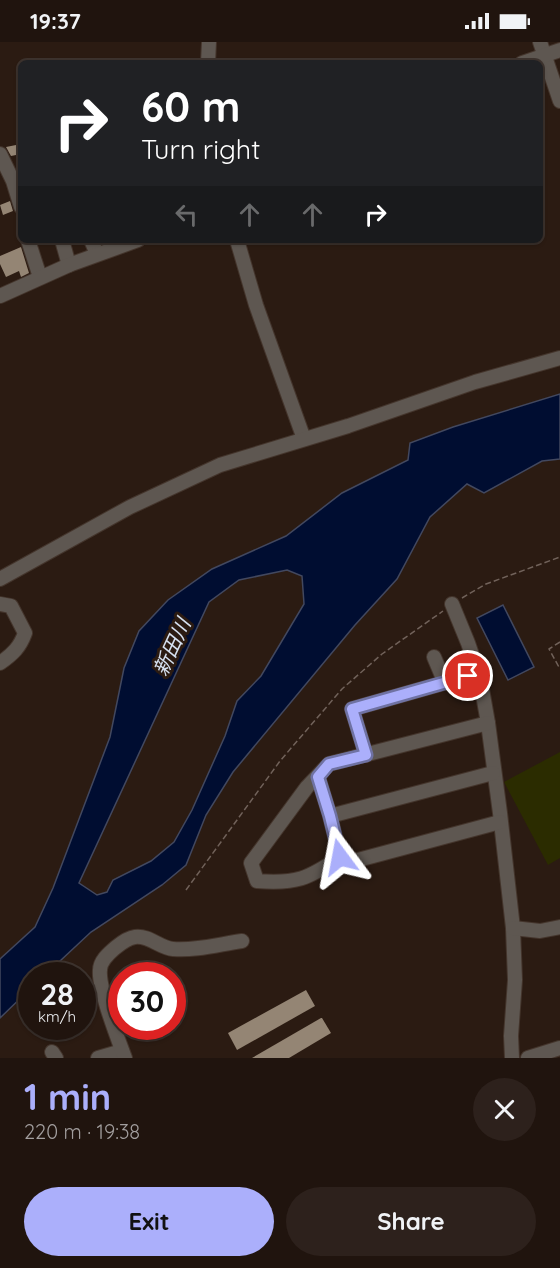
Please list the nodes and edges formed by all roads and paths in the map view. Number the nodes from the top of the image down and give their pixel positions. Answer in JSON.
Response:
{"nodes":[{"id":1,"x":209,"y":42,"type":"edge"},
{"id":2,"x":543,"y":49,"type":"edge"},
{"id":3,"x":560,"y":50,"type":"edge"},
{"id":4,"x":208,"y":60,"type":"edge"},
{"id":5,"x":526,"y":60,"type":"edge"},
{"id":6,"x":560,"y":101,"type":"edge"},
{"id":7,"x":0,"y":154,"type":"edge"},
{"id":8,"x":18,"y":197,"type":"edge"},
{"id":9,"x":29,"y":243,"type":"edge"},
{"id":10,"x":63,"y":243,"type":"edge"},
{"id":11,"x":92,"y":243,"type":"edge"},
{"id":12,"x":129,"y":243,"type":"edge"},
{"id":13,"x":238,"y":243,"type":"edge"},
{"id":14,"x":97,"y":254,"type":"junction"},
{"id":15,"x":69,"y":265,"type":"junction"},
{"id":16,"x":40,"y":277,"type":"junction"},
{"id":17,"x":0,"y":296,"type":"edge"},
{"id":18,"x":560,"y":358,"type":"edge"},
{"id":19,"x":304,"y":439,"type":"junction"},
{"id":20,"x":0,"y":579,"type":"edge"},
{"id":21,"x":0,"y":604,"type":"edge"},
{"id":22,"x":452,"y":604,"type":"dead end"},
{"id":23,"x":560,"y":642,"type":"edge"},
{"id":24,"x":434,"y":657,"type":"dead end"},
{"id":25,"x":0,"y":663,"type":"edge"},
{"id":26,"x":560,"y":669,"type":"edge"},
{"id":27,"x":480,"y":678,"type":"junction"},
{"id":28,"x":445,"y":683,"type":"junction"},
{"id":29,"x":488,"y":723,"type":"junction"},
{"id":30,"x":366,"y":755,"type":"junction"},
{"id":31,"x":493,"y":773,"type":"junction"},
{"id":32,"x":318,"y":777,"type":"junction"},
{"id":33,"x":330,"y":816,"type":"junction"},
{"id":34,"x":500,"y":822,"type":"junction"},
{"id":35,"x":340,"y":857,"type":"junction"},
{"id":36,"x":560,"y":927,"type":"edge"},
{"id":37,"x":513,"y":928,"type":"junction"},
{"id":38,"x":242,"y":941,"type":"dead end"},
{"id":39,"x":560,"y":1048,"type":"edge"},
{"id":40,"x":123,"y":1054,"type":"edge"},
{"id":41,"x":98,"y":1058,"type":"edge"},
{"id":42,"x":512,"y":1058,"type":"edge"},
{"id":43,"x":528,"y":1058,"type":"edge"}],
"edges":[{"from":1,"to":4,"type":"street"},
{"from":2,"to":3,"type":"street"},
{"from":2,"to":5,"type":"street"},
{"from":2,"to":6,"type":"street"},
{"from":7,"to":8,"type":"street"},
{"from":9,"to":16,"type":"street"},
{"from":10,"to":15,"type":"street"},
{"from":11,"to":14,"type":"street"},
{"from":12,"to":14,"type":"street"},
{"from":13,"to":19,"type":"street"},
{"from":14,"to":15,"type":"street"},
{"from":15,"to":16,"type":"street"},
{"from":16,"to":17,"type":"street"},
{"from":18,"to":19,"type":"street"},
{"from":19,"to":20,"type":"street"},
{"from":21,"to":25,"type":"street"},
{"from":22,"to":27,"type":"street"},
{"from":23,"to":26,"type":"path"},
{"from":24,"to":28,"type":"street"},
{"from":27,"to":28,"type":"street"},
{"from":27,"to":29,"type":"street"},
{"from":28,"to":30,"type":"street"},
{"from":29,"to":30,"type":"street"},
{"from":29,"to":31,"type":"street"},
{"from":30,"to":32,"type":"street"},
{"from":31,"to":33,"type":"street"},
{"from":31,"to":34,"type":"street"},
{"from":32,"to":33,"type":"street"},
{"from":32,"to":35,"type":"street"},
{"from":33,"to":35,"type":"street"},
{"from":34,"to":35,"type":"street"},
{"from":34,"to":37,"type":"street"},
{"from":36,"to":37,"type":"street"},
{"from":37,"to":42,"type":"street"},
{"from":38,"to":40,"type":"street"},
{"from":39,"to":43,"type":"street"},
{"from":40,"to":41,"type":"street"}]}
